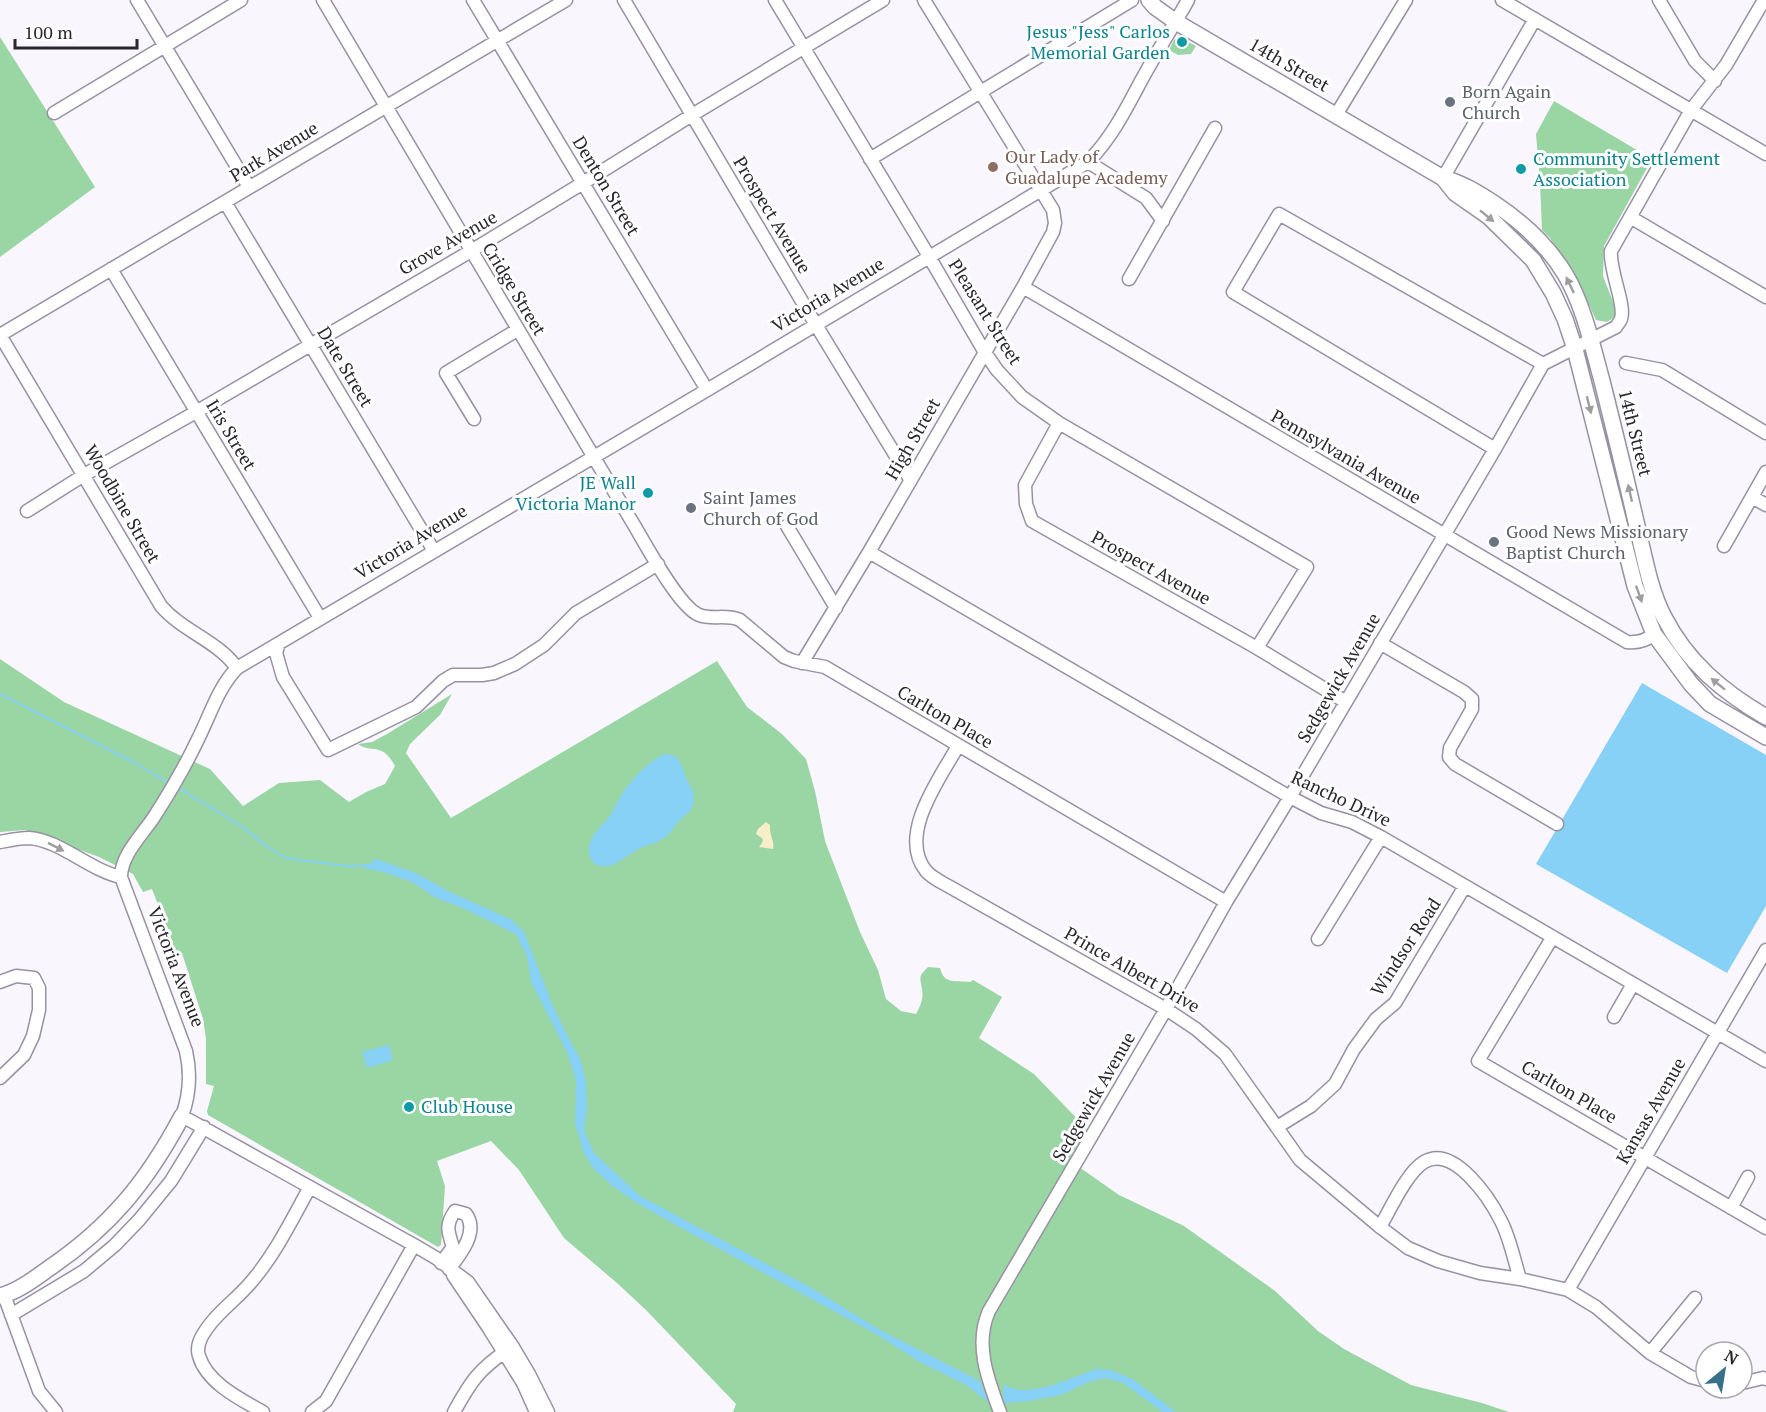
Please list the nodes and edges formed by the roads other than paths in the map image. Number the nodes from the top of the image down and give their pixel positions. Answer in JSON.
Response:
{"nodes":[{"id":1,"x":137,"y":0,"type":"edge"},
{"id":2,"x":241,"y":0,"type":"edge"},
{"id":3,"x":323,"y":0,"type":"edge"},
{"id":4,"x":473,"y":0,"type":"edge"},
{"id":5,"x":566,"y":0,"type":"edge"},
{"id":6,"x":624,"y":0,"type":"edge"},
{"id":7,"x":775,"y":0,"type":"edge"},
{"id":8,"x":883,"y":0,"type":"edge"},
{"id":9,"x":924,"y":0,"type":"edge"},
{"id":10,"x":1132,"y":0,"type":"edge"},
{"id":11,"x":1149,"y":0,"type":"edge"},
{"id":12,"x":1188,"y":0,"type":"edge"},
{"id":13,"x":1406,"y":0,"type":"edge"},
{"id":14,"x":1502,"y":0,"type":"edge"},
{"id":15,"x":1659,"y":0,"type":"edge"},
{"id":16,"x":1764,"y":0,"type":"edge"},
{"id":17,"x":1761,"y":17,"type":"edge"},
{"id":18,"x":1535,"y":19,"type":"junction"},
{"id":19,"x":1176,"y":22,"type":"junction"},
{"id":20,"x":498,"y":40,"type":"junction"},
{"id":21,"x":165,"y":46,"type":"junction"},
{"id":22,"x":804,"y":49,"type":"junction"},
{"id":23,"x":1715,"y":81,"type":"junction"},
{"id":24,"x":980,"y":92,"type":"junction"},
{"id":25,"x":386,"y":106,"type":"junction"},
{"id":26,"x":1691,"y":110,"type":"junction"},
{"id":27,"x":54,"y":113,"type":"dead end"},
{"id":28,"x":692,"y":115,"type":"junction"},
{"id":29,"x":1336,"y":115,"type":"junction"},
{"id":30,"x":1215,"y":128,"type":"dead end"},
{"id":31,"x":1766,"y":154,"type":"edge"},
{"id":32,"x":870,"y":159,"type":"junction"},
{"id":33,"x":1088,"y":162,"type":"junction"},
{"id":34,"x":1443,"y":178,"type":"junction"},
{"id":35,"x":584,"y":183,"type":"junction"},
{"id":36,"x":249,"y":187,"type":"junction"},
{"id":37,"x":1040,"y":191,"type":"junction"},
{"id":38,"x":225,"y":202,"type":"junction"},
{"id":39,"x":1630,"y":217,"type":"junction"},
{"id":40,"x":1162,"y":220,"type":"junction"},
{"id":41,"x":471,"y":251,"type":"junction"},
{"id":42,"x":929,"y":257,"type":"junction"},
{"id":43,"x":111,"y":269,"type":"junction"},
{"id":44,"x":1129,"y":279,"type":"dead end"},
{"id":45,"x":1023,"y":287,"type":"junction"},
{"id":46,"x":1766,"y":297,"type":"edge"},
{"id":47,"x":816,"y":325,"type":"junction"},
{"id":48,"x":517,"y":330,"type":"junction"},
{"id":49,"x":0,"y":335,"type":"edge"},
{"id":50,"x":1591,"y":340,"type":"junction"},
{"id":51,"x":310,"y":344,"type":"junction"},
{"id":52,"x":1575,"y":349,"type":"junction"},
{"id":53,"x":984,"y":351,"type":"junction"},
{"id":54,"x":1626,"y":363,"type":"dead end"},
{"id":55,"x":1544,"y":364,"type":"junction"},
{"id":56,"x":707,"y":390,"type":"junction"},
{"id":57,"x":196,"y":412,"type":"junction"},
{"id":58,"x":474,"y":419,"type":"dead end"},
{"id":59,"x":1059,"y":423,"type":"junction"},
{"id":60,"x":1766,"y":433,"type":"edge"},
{"id":61,"x":1495,"y":449,"type":"junction"},
{"id":62,"x":594,"y":456,"type":"junction"},
{"id":63,"x":1766,"y":472,"type":"edge"},
{"id":64,"x":84,"y":475,"type":"junction"},
{"id":65,"x":910,"y":479,"type":"junction"},
{"id":66,"x":1752,"y":497,"type":"junction"},
{"id":67,"x":1766,"y":505,"type":"edge"},
{"id":68,"x":27,"y":511,"type":"dead end"},
{"id":69,"x":787,"y":526,"type":"dead end"},
{"id":70,"x":1444,"y":535,"type":"junction"},
{"id":71,"x":1724,"y":546,"type":"dead end"},
{"id":72,"x":434,"y":551,"type":"junction"},
{"id":73,"x":869,"y":552,"type":"junction"},
{"id":74,"x":658,"y":564,"type":"junction"},
{"id":75,"x":836,"y":608,"type":"junction"},
{"id":76,"x":320,"y":618,"type":"junction"},
{"id":77,"x":1653,"y":634,"type":"junction"},
{"id":78,"x":279,"y":643,"type":"junction"},
{"id":79,"x":1380,"y":643,"type":"junction"},
{"id":80,"x":1257,"y":648,"type":"junction"},
{"id":81,"x":802,"y":663,"type":"junction"},
{"id":82,"x":237,"y":668,"type":"junction"},
{"id":83,"x":1346,"y":702,"type":"junction"},
{"id":84,"x":1766,"y":717,"type":"edge"},
{"id":85,"x":1766,"y":738,"type":"edge"},
{"id":86,"x":958,"y":746,"type":"junction"},
{"id":87,"x":1290,"y":796,"type":"junction"},
{"id":88,"x":1557,"y":824,"type":"dead end"},
{"id":89,"x":1381,"y":837,"type":"junction"},
{"id":90,"x":0,"y":842,"type":"edge"},
{"id":91,"x":121,"y":878,"type":"junction"},
{"id":92,"x":1465,"y":886,"type":"junction"},
{"id":93,"x":1226,"y":902,"type":"junction"},
{"id":94,"x":1552,"y":938,"type":"junction"},
{"id":95,"x":1318,"y":939,"type":"dead end"},
{"id":96,"x":1766,"y":950,"type":"edge"},
{"id":97,"x":0,"y":982,"type":"edge"},
{"id":98,"x":1633,"y":984,"type":"junction"},
{"id":99,"x":1166,"y":1008,"type":"junction"},
{"id":100,"x":1614,"y":1017,"type":"dead end"},
{"id":101,"x":1718,"y":1032,"type":"junction"},
{"id":102,"x":1766,"y":1061,"type":"edge"},
{"id":103,"x":0,"y":1078,"type":"edge"},
{"id":104,"x":182,"y":1116,"type":"junction"},
{"id":105,"x":204,"y":1127,"type":"junction"},
{"id":106,"x":1277,"y":1127,"type":"junction"},
{"id":107,"x":1645,"y":1157,"type":"junction"},
{"id":108,"x":1748,"y":1177,"type":"dead end"},
{"id":109,"x":310,"y":1187,"type":"junction"},
{"id":110,"x":1731,"y":1208,"type":"junction"},
{"id":111,"x":1380,"y":1227,"type":"junction"},
{"id":112,"x":1766,"y":1228,"type":"edge"},
{"id":113,"x":414,"y":1245,"type":"junction"},
{"id":114,"x":1520,"y":1279,"type":"junction"},
{"id":115,"x":1568,"y":1290,"type":"junction"},
{"id":116,"x":2,"y":1296,"type":"edge"},
{"id":117,"x":1695,"y":1298,"type":"dead end"},
{"id":118,"x":11,"y":1316,"type":"junction"},
{"id":119,"x":508,"y":1350,"type":"junction"},
{"id":120,"x":1650,"y":1353,"type":"junction"},
{"id":121,"x":1694,"y":1378,"type":"edge"},
{"id":122,"x":56,"y":1412,"type":"edge"},
{"id":123,"x":263,"y":1412,"type":"edge"},
{"id":124,"x":312,"y":1412,"type":"edge"},
{"id":125,"x":454,"y":1412,"type":"edge"},
{"id":126,"x":536,"y":1412,"type":"edge"},
{"id":127,"x":548,"y":1412,"type":"edge"},
{"id":128,"x":1000,"y":1412,"type":"edge"}],
"edges":[{"from":1,"to":21,"type":"street"},
{"from":2,"to":21,"type":"street"},
{"from":3,"to":25,"type":"street","name":"Cridge Street"},
{"from":4,"to":20,"type":"street","name":"Denton Street"},
{"from":5,"to":20,"type":"street","name":"Park Avenue"},
{"from":6,"to":28,"type":"street","name":"Prospect Avenue"},
{"from":7,"to":22,"type":"street","name":"Pleasant Street"},
{"from":8,"to":22,"type":"street","name":"Grove Avenue"},
{"from":9,"to":24,"type":"street"},
{"from":10,"to":24,"type":"street"},
{"from":11,"to":19,"type":"main road","name":"14th Street"},
{"from":12,"to":19,"type":"street","name":"Victoria Avenue"},
{"from":13,"to":29,"type":"street"},
{"from":14,"to":18,"type":"street"},
{"from":15,"to":23,"type":"street"},
{"from":16,"to":17,"type":"street"},
{"from":17,"to":23,"type":"street"},
{"from":18,"to":26,"type":"street"},
{"from":18,"to":34,"type":"street"},
{"from":19,"to":29,"type":"main road","name":"14th Street"},
{"from":19,"to":33,"type":"street","name":"Victoria Avenue"},
{"from":20,"to":25,"type":"street","name":"Park Avenue"},
{"from":20,"to":35,"type":"street","name":"Denton Street"},
{"from":21,"to":27,"type":"street"},
{"from":21,"to":36,"type":"street"},
{"from":22,"to":28,"type":"street","name":"Grove Avenue"},
{"from":22,"to":32,"type":"street","name":"Pleasant Street"},
{"from":23,"to":26,"type":"street"},
{"from":24,"to":32,"type":"street"},
{"from":24,"to":37,"type":"street"},
{"from":25,"to":36,"type":"street","name":"Park Avenue"},
{"from":25,"to":41,"type":"street","name":"Cridge Street"},
{"from":26,"to":31,"type":"street"},
{"from":26,"to":39,"type":"street"},
{"from":28,"to":35,"type":"street","name":"Grove Avenue"},
{"from":28,"to":47,"type":"street","name":"Prospect Avenue"},
{"from":29,"to":34,"type":"main road","name":"14th Street"},
{"from":30,"to":40,"type":"street"},
{"from":32,"to":42,"type":"street","name":"Pleasant Street"},
{"from":33,"to":37,"type":"street","name":"Victoria Avenue"},
{"from":33,"to":40,"type":"street"},
{"from":50,"to":34,"type":"main road","name":"14th Street","one_way":true},
{"from":34,"to":52,"type":"main road","name":"14th Street","one_way":true},
{"from":35,"to":41,"type":"street","name":"Grove Avenue"},
{"from":35,"to":56,"type":"street","name":"Denton Street"},
{"from":36,"to":38,"type":"street","name":"Park Avenue"},
{"from":37,"to":42,"type":"street","name":"Victoria Avenue"},
{"from":37,"to":45,"type":"street","name":"High Street"},
{"from":38,"to":43,"type":"street","name":"Park Avenue"},
{"from":38,"to":51,"type":"street","name":"Date Street"},
{"from":39,"to":46,"type":"street"},
{"from":39,"to":50,"type":"street"},
{"from":40,"to":44,"type":"street"},
{"from":41,"to":48,"type":"street","name":"Cridge Street"},
{"from":41,"to":51,"type":"street","name":"Grove Avenue"},
{"from":42,"to":47,"type":"street","name":"Victoria Avenue"},
{"from":42,"to":53,"type":"street","name":"Pleasant Street"},
{"from":43,"to":49,"type":"street","name":"Park Avenue"},
{"from":43,"to":57,"type":"street","name":"Iris Street"},
{"from":45,"to":53,"type":"street","name":"High Street"},
{"from":45,"to":70,"type":"street","name":"Pennsylvania Avenue"},
{"from":47,"to":56,"type":"street","name":"Victoria Avenue"},
{"from":47,"to":65,"type":"street","name":"Prospect Avenue"},
{"from":48,"to":58,"type":"street"},
{"from":48,"to":62,"type":"street","name":"Cridge Street"},
{"from":49,"to":64,"type":"street","name":"Woodbine Street"},
{"from":50,"to":52,"type":"street"},
{"from":84,"to":50,"type":"main road","name":"14th Street","one_way":true},
{"from":51,"to":57,"type":"street","name":"Grove Avenue"},
{"from":51,"to":72,"type":"street","name":"Date Street"},
{"from":52,"to":55,"type":"street"},
{"from":52,"to":77,"type":"main road","name":"14th Street","one_way":true},
{"from":53,"to":59,"type":"street","name":"Pleasant Street"},
{"from":53,"to":65,"type":"street","name":"High Street"},
{"from":54,"to":60,"type":"street"},
{"from":55,"to":61,"type":"street","name":"Sedgewick Avenue"},
{"from":55,"to":61,"type":"street"},
{"from":56,"to":62,"type":"street","name":"Victoria Avenue"},
{"from":57,"to":64,"type":"street","name":"Grove Avenue"},
{"from":57,"to":76,"type":"street","name":"Iris Street"},
{"from":59,"to":80,"type":"street","name":"Prospect Avenue"},
{"from":59,"to":80,"type":"street","name":"Pleasant Street"},
{"from":61,"to":70,"type":"street","name":"Sedgewick Avenue"},
{"from":62,"to":72,"type":"street","name":"Victoria Avenue"},
{"from":62,"to":74,"type":"street","name":"Cridge Street"},
{"from":63,"to":66,"type":"street"},
{"from":64,"to":68,"type":"street","name":"Grove Avenue"},
{"from":64,"to":82,"type":"street","name":"Woodbine Street"},
{"from":65,"to":73,"type":"street","name":"High Street"},
{"from":66,"to":67,"type":"street"},
{"from":66,"to":71,"type":"street"},
{"from":69,"to":75,"type":"street"},
{"from":70,"to":77,"type":"street","name":"Pennsylvania Avenue"},
{"from":70,"to":79,"type":"street","name":"Sedgewick Avenue"},
{"from":72,"to":76,"type":"street","name":"Victoria Avenue"},
{"from":73,"to":75,"type":"street","name":"High Street"},
{"from":73,"to":87,"type":"street","name":"Rancho Drive"},
{"from":74,"to":78,"type":"street"},
{"from":74,"to":81,"type":"street","name":"Carlton Place"},
{"from":75,"to":81,"type":"street","name":"High Street"},
{"from":76,"to":78,"type":"street","name":"Victoria Avenue"},
{"from":77,"to":85,"type":"main road","name":"14th Street"},
{"from":78,"to":82,"type":"street","name":"Victoria Avenue"},
{"from":79,"to":83,"type":"street","name":"Sedgewick Avenue"},
{"from":79,"to":88,"type":"street"},
{"from":80,"to":83,"type":"street","name":"Prospect Avenue"},
{"from":81,"to":86,"type":"street","name":"Carlton Place"},
{"from":82,"to":91,"type":"street","name":"Victoria Avenue"},
{"from":83,"to":87,"type":"street","name":"Sedgewick Avenue"},
{"from":86,"to":93,"type":"street","name":"Carlton Place"},
{"from":86,"to":99,"type":"street","name":"Prince Albert Drive"},
{"from":87,"to":89,"type":"street","name":"Rancho Drive"},
{"from":87,"to":93,"type":"street","name":"Sedgewick Avenue"},
{"from":89,"to":92,"type":"street","name":"Rancho Drive"},
{"from":89,"to":95,"type":"street"},
{"from":90,"to":91,"type":"street","one_way":true},
{"from":91,"to":104,"type":"street","name":"Victoria Avenue"},
{"from":92,"to":94,"type":"street","name":"Rancho Drive"},
{"from":92,"to":106,"type":"street","name":"Windsor Road"},
{"from":93,"to":99,"type":"street","name":"Sedgewick Avenue"},
{"from":94,"to":98,"type":"street","name":"Rancho Drive"},
{"from":94,"to":107,"type":"street","name":"Carlton Place"},
{"from":96,"to":101,"type":"street","name":"Kansas Avenue"},
{"from":97,"to":103,"type":"street"},
{"from":98,"to":100,"type":"street"},
{"from":98,"to":101,"type":"street","name":"Rancho Drive"},
{"from":99,"to":106,"type":"street","name":"Prince Albert Drive"},
{"from":99,"to":128,"type":"street","name":"Sedgewick Avenue"},
{"from":101,"to":102,"type":"street","name":"Rancho Drive"},
{"from":101,"to":107,"type":"street","name":"Kansas Avenue"},
{"from":104,"to":105,"type":"street"},
{"from":104,"to":116,"type":"main road","name":"Victoria Avenue"},
{"from":105,"to":109,"type":"street"},
{"from":105,"to":118,"type":"street"},
{"from":106,"to":111,"type":"street","name":"Prince Albert Drive"},
{"from":107,"to":110,"type":"street","name":"Carlton Place"},
{"from":107,"to":115,"type":"street","name":"Kansas Avenue"},
{"from":108,"to":110,"type":"street"},
{"from":109,"to":113,"type":"street"},
{"from":109,"to":123,"type":"street"},
{"from":110,"to":112,"type":"street","name":"Carlton Place"},
{"from":111,"to":114,"type":"street","name":"Prince Albert Drive"},
{"from":111,"to":114,"type":"street"},
{"from":113,"to":119,"type":"street"},
{"from":113,"to":124,"type":"street"},
{"from":114,"to":115,"type":"street","name":"Prince Albert Drive"},
{"from":115,"to":120,"type":"street","name":"Prince Albert Drive"},
{"from":116,"to":118,"type":"street"},
{"from":117,"to":120,"type":"street"},
{"from":118,"to":122,"type":"street"},
{"from":119,"to":125,"type":"street"},
{"from":119,"to":126,"type":"street"},
{"from":119,"to":127,"type":"street"},
{"from":120,"to":121,"type":"street","name":"Prince Albert Drive"}]}
